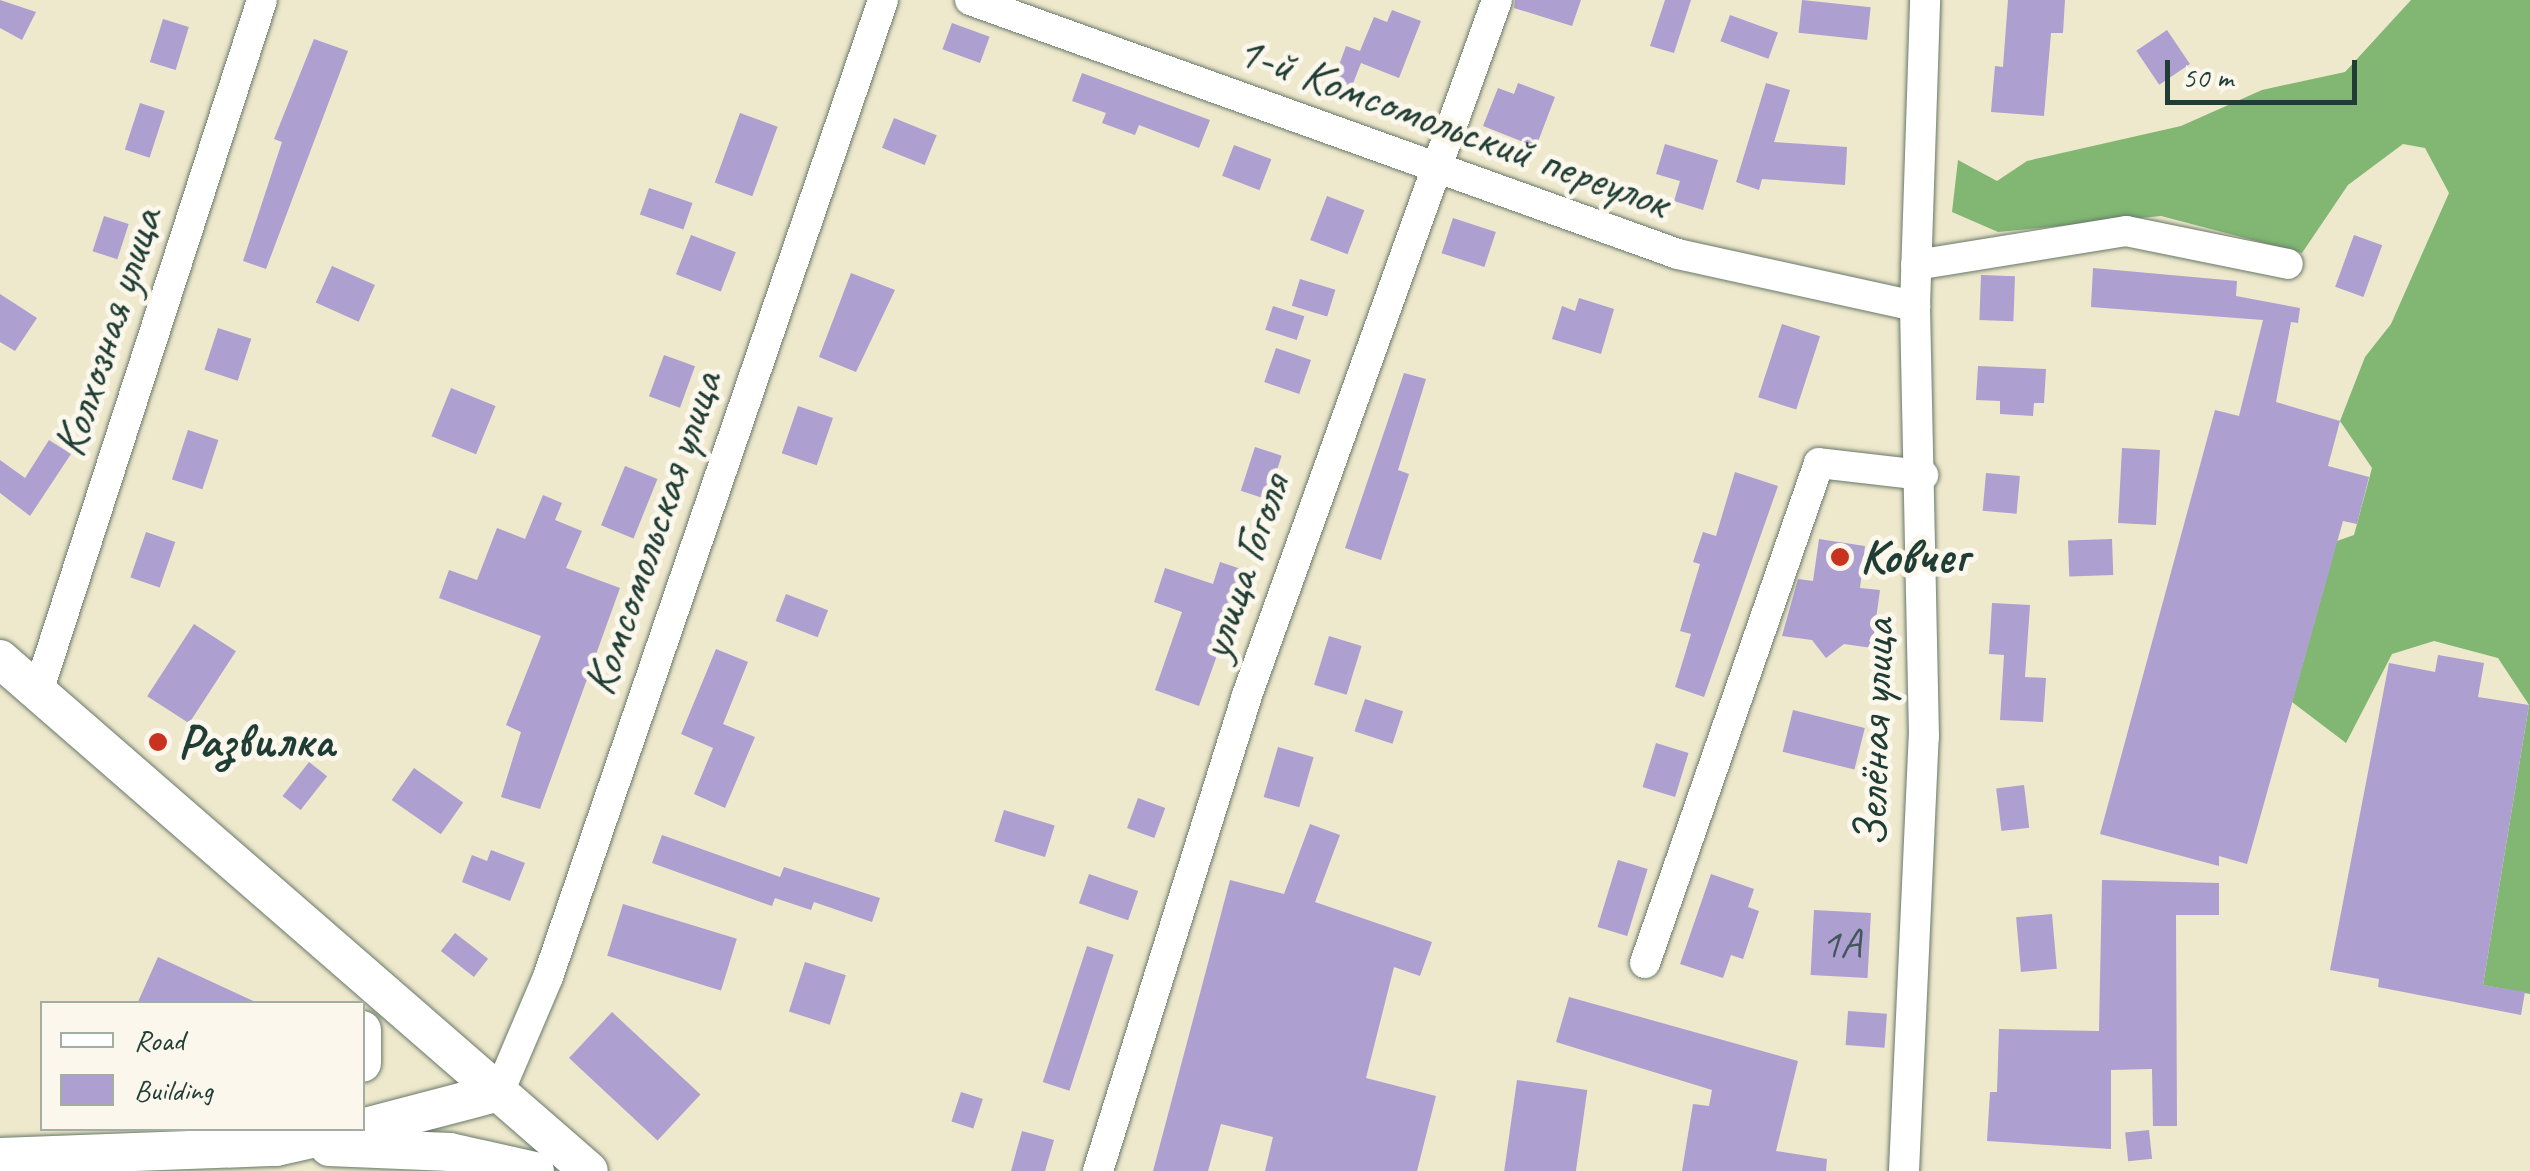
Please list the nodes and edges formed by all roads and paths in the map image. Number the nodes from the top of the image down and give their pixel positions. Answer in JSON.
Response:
{"nodes":[{"id":1,"x":262,"y":0,"type":"edge"},
{"id":2,"x":883,"y":0,"type":"edge"},
{"id":3,"x":970,"y":0,"type":"edge"},
{"id":4,"x":1498,"y":0,"type":"edge"},
{"id":5,"x":1924,"y":0,"type":"edge"},
{"id":6,"x":1433,"y":169,"type":"junction"},
{"id":7,"x":2288,"y":264,"type":"dead end"},
{"id":8,"x":1916,"y":265,"type":"junction"},
{"id":9,"x":1915,"y":306,"type":"junction"},
{"id":10,"x":1923,"y":475,"type":"junction"},
{"id":11,"x":0,"y":659,"type":"edge"},
{"id":12,"x":38,"y":692,"type":"junction"},
{"id":13,"x":311,"y":930,"type":"junction"},
{"id":14,"x":1645,"y":963,"type":"dead end"},
{"id":15,"x":353,"y":1001,"type":"edge"},
{"id":16,"x":499,"y":1092,"type":"junction"},
{"id":17,"x":365,"y":1127,"type":"edge"},
{"id":18,"x":309,"y":1131,"type":"edge"},
{"id":19,"x":348,"y":1131,"type":"edge"},
{"id":20,"x":276,"y":1146,"type":"junction"},
{"id":21,"x":0,"y":1157,"type":"edge"},
{"id":22,"x":529,"y":1170,"type":"edge"},
{"id":23,"x":588,"y":1171,"type":"edge"},
{"id":24,"x":1098,"y":1171,"type":"edge"},
{"id":25,"x":1904,"y":1171,"type":"edge"}],
"edges":[{"from":1,"to":12,"type":"street","name":"Колхозная улица"},
{"from":2,"to":16,"type":"street","name":"Комсомольская улица"},
{"from":3,"to":6,"type":"street","name":"1-й Комсомольский переулок"},
{"from":4,"to":6,"type":"street","name":"улица Гоголя"},
{"from":5,"to":8,"type":"street","name":"Зелёная улица"},
{"from":6,"to":9,"type":"street","name":"1-й Комсомольский переулок"},
{"from":6,"to":24,"type":"street","name":"улица Гоголя"},
{"from":7,"to":8,"type":"street"},
{"from":8,"to":9,"type":"street","name":"Зелёная улица"},
{"from":9,"to":10,"type":"street","name":"Зелёная улица"},
{"from":10,"to":14,"type":"street"},
{"from":10,"to":25,"type":"street","name":"Зелёная улица"},
{"from":11,"to":12,"type":"main road"},
{"from":12,"to":13,"type":"main road"},
{"from":13,"to":15,"type":"main road"},
{"from":13,"to":16,"type":"main road"},
{"from":16,"to":17,"type":"main road"},
{"from":16,"to":23,"type":"main road"},
{"from":18,"to":20,"type":"main road"},
{"from":19,"to":20,"type":"main road"},
{"from":20,"to":21,"type":"main road"},
{"from":20,"to":22,"type":"main road"}]}
